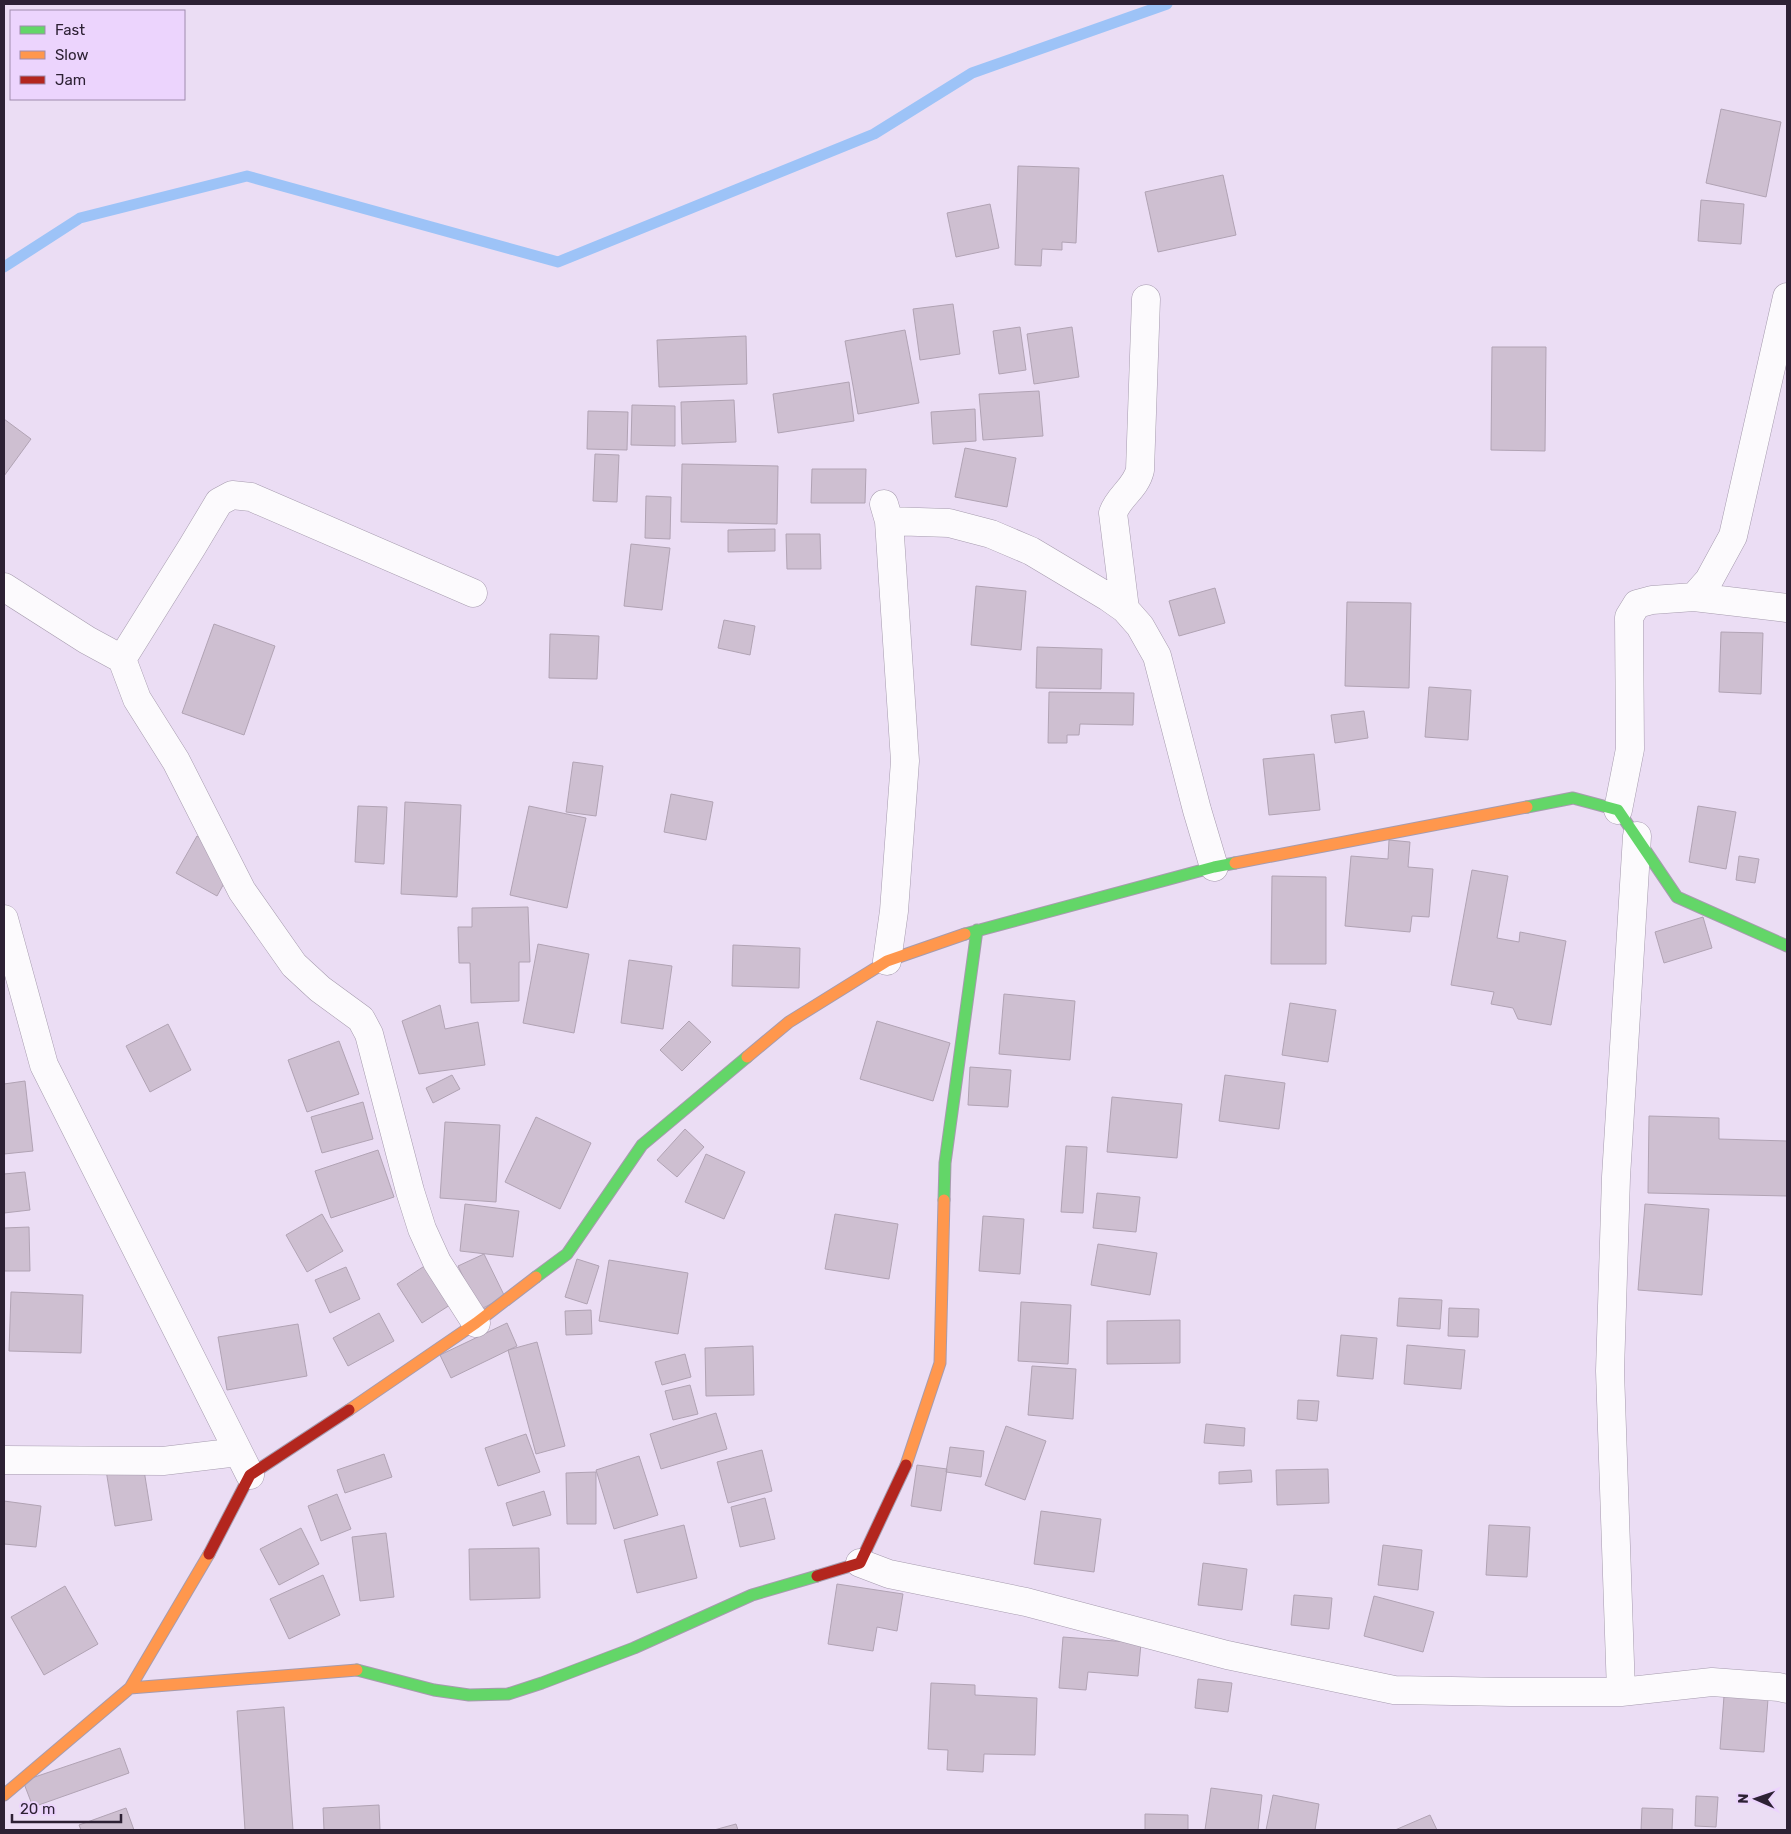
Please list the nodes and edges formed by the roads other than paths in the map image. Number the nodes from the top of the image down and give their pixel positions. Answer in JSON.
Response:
{"nodes":[{"id":1,"x":1787,"y":297,"type":"edge"},
{"id":2,"x":1146,"y":299,"type":"dead end"},
{"id":3,"x":4,"y":587,"type":"edge"},
{"id":4,"x":473,"y":593,"type":"dead end"},
{"id":5,"x":1694,"y":597,"type":"junction"},
{"id":6,"x":1787,"y":608,"type":"edge"},
{"id":7,"x":1125,"y":609,"type":"junction"},
{"id":8,"x":122,"y":659,"type":"junction"},
{"id":9,"x":1618,"y":810,"type":"junction"},
{"id":10,"x":1637,"y":836,"type":"junction"},
{"id":11,"x":1214,"y":867,"type":"junction"},
{"id":12,"x":4,"y":919,"type":"edge"},
{"id":13,"x":977,"y":930,"type":"junction"},
{"id":14,"x":1787,"y":946,"type":"edge"},
{"id":15,"x":887,"y":961,"type":"junction"},
{"id":16,"x":476,"y":1323,"type":"junction"},
{"id":17,"x":238,"y":1452,"type":"junction"},
{"id":18,"x":4,"y":1460,"type":"edge"},
{"id":19,"x":250,"y":1476,"type":"junction"},
{"id":20,"x":860,"y":1563,"type":"junction"},
{"id":21,"x":130,"y":1688,"type":"junction"},
{"id":22,"x":1787,"y":1689,"type":"edge"},
{"id":23,"x":1622,"y":1692,"type":"junction"},
{"id":24,"x":4,"y":1795,"type":"edge"}],
"edges":[{"from":1,"to":5,"type":"street"},
{"from":2,"to":7,"type":"street"},
{"from":3,"to":8,"type":"street"},
{"from":4,"to":8,"type":"street"},
{"from":5,"to":6,"type":"street"},
{"from":5,"to":9,"type":"street"},
{"from":7,"to":11,"type":"street"},
{"from":7,"to":15,"type":"street"},
{"from":8,"to":16,"type":"street"},
{"from":9,"to":10,"type":"street"},
{"from":9,"to":11,"type":"street"},
{"from":10,"to":14,"type":"street"},
{"from":10,"to":23,"type":"street"},
{"from":11,"to":13,"type":"street"},
{"from":12,"to":17,"type":"street"},
{"from":13,"to":15,"type":"street"},
{"from":13,"to":20,"type":"street"},
{"from":15,"to":16,"type":"street"},
{"from":16,"to":19,"type":"street"},
{"from":17,"to":18,"type":"street"},
{"from":17,"to":19,"type":"street"},
{"from":19,"to":21,"type":"street"},
{"from":20,"to":21,"type":"street"},
{"from":20,"to":23,"type":"street"},
{"from":21,"to":24,"type":"street"},
{"from":22,"to":23,"type":"street"}]}
